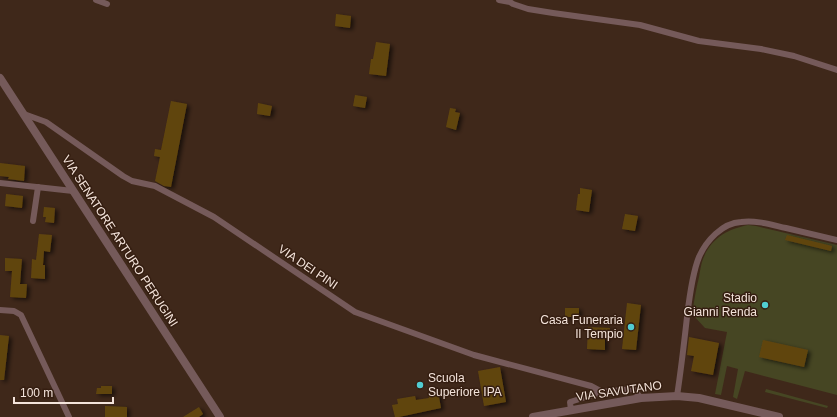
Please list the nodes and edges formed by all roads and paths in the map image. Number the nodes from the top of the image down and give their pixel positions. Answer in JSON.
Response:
{"nodes":[{"id":1,"x":96,"y":0,"type":"edge"},
{"id":2,"x":499,"y":0,"type":"edge"},
{"id":3,"x":107,"y":4,"type":"dead end"},
{"id":4,"x":837,"y":70,"type":"edge"},
{"id":5,"x":0,"y":78,"type":"edge"},
{"id":6,"x":24,"y":114,"type":"junction"},
{"id":7,"x":0,"y":183,"type":"edge"},
{"id":8,"x":38,"y":187,"type":"junction"},
{"id":9,"x":73,"y":191,"type":"junction"},
{"id":10,"x":33,"y":221,"type":"dead end"},
{"id":11,"x":837,"y":240,"type":"edge"},
{"id":12,"x":0,"y":310,"type":"edge"},
{"id":13,"x":602,"y":392,"type":"junction"},
{"id":14,"x":677,"y":396,"type":"junction"},
{"id":15,"x":640,"y":398,"type":"junction"},
{"id":16,"x":570,"y":410,"type":"junction"},
{"id":17,"x":69,"y":417,"type":"edge"},
{"id":18,"x":220,"y":417,"type":"edge"},
{"id":19,"x":533,"y":417,"type":"edge"},
{"id":20,"x":778,"y":417,"type":"edge"}],
"edges":[{"from":1,"to":3,"type":"street"},
{"from":2,"to":4,"type":"street"},
{"from":5,"to":6,"type":"street","name":"VIA SENATORE ARTURO PERUGINI"},
{"from":6,"to":9,"type":"street","name":"VIA SENATORE ARTURO PERUGINI"},
{"from":6,"to":13,"type":"street","name":"VIA DEI PINI"},
{"from":7,"to":8,"type":"street"},
{"from":8,"to":9,"type":"street"},
{"from":8,"to":10,"type":"street"},
{"from":9,"to":18,"type":"street","name":"VIA SENATORE ARTURO PERUGINI"},
{"from":11,"to":14,"type":"street"},
{"from":12,"to":17,"type":"street"},
{"from":13,"to":15,"type":"street"},
{"from":13,"to":16,"type":"street"},
{"from":14,"to":15,"type":"street","name":"VIA SAVUTANO"},
{"from":14,"to":20,"type":"street","name":"VIA SAVUTANO"},
{"from":15,"to":16,"type":"street","name":"VIA SAVUTANO"},
{"from":16,"to":19,"type":"street","name":"VIA SAVUTANO"}]}
